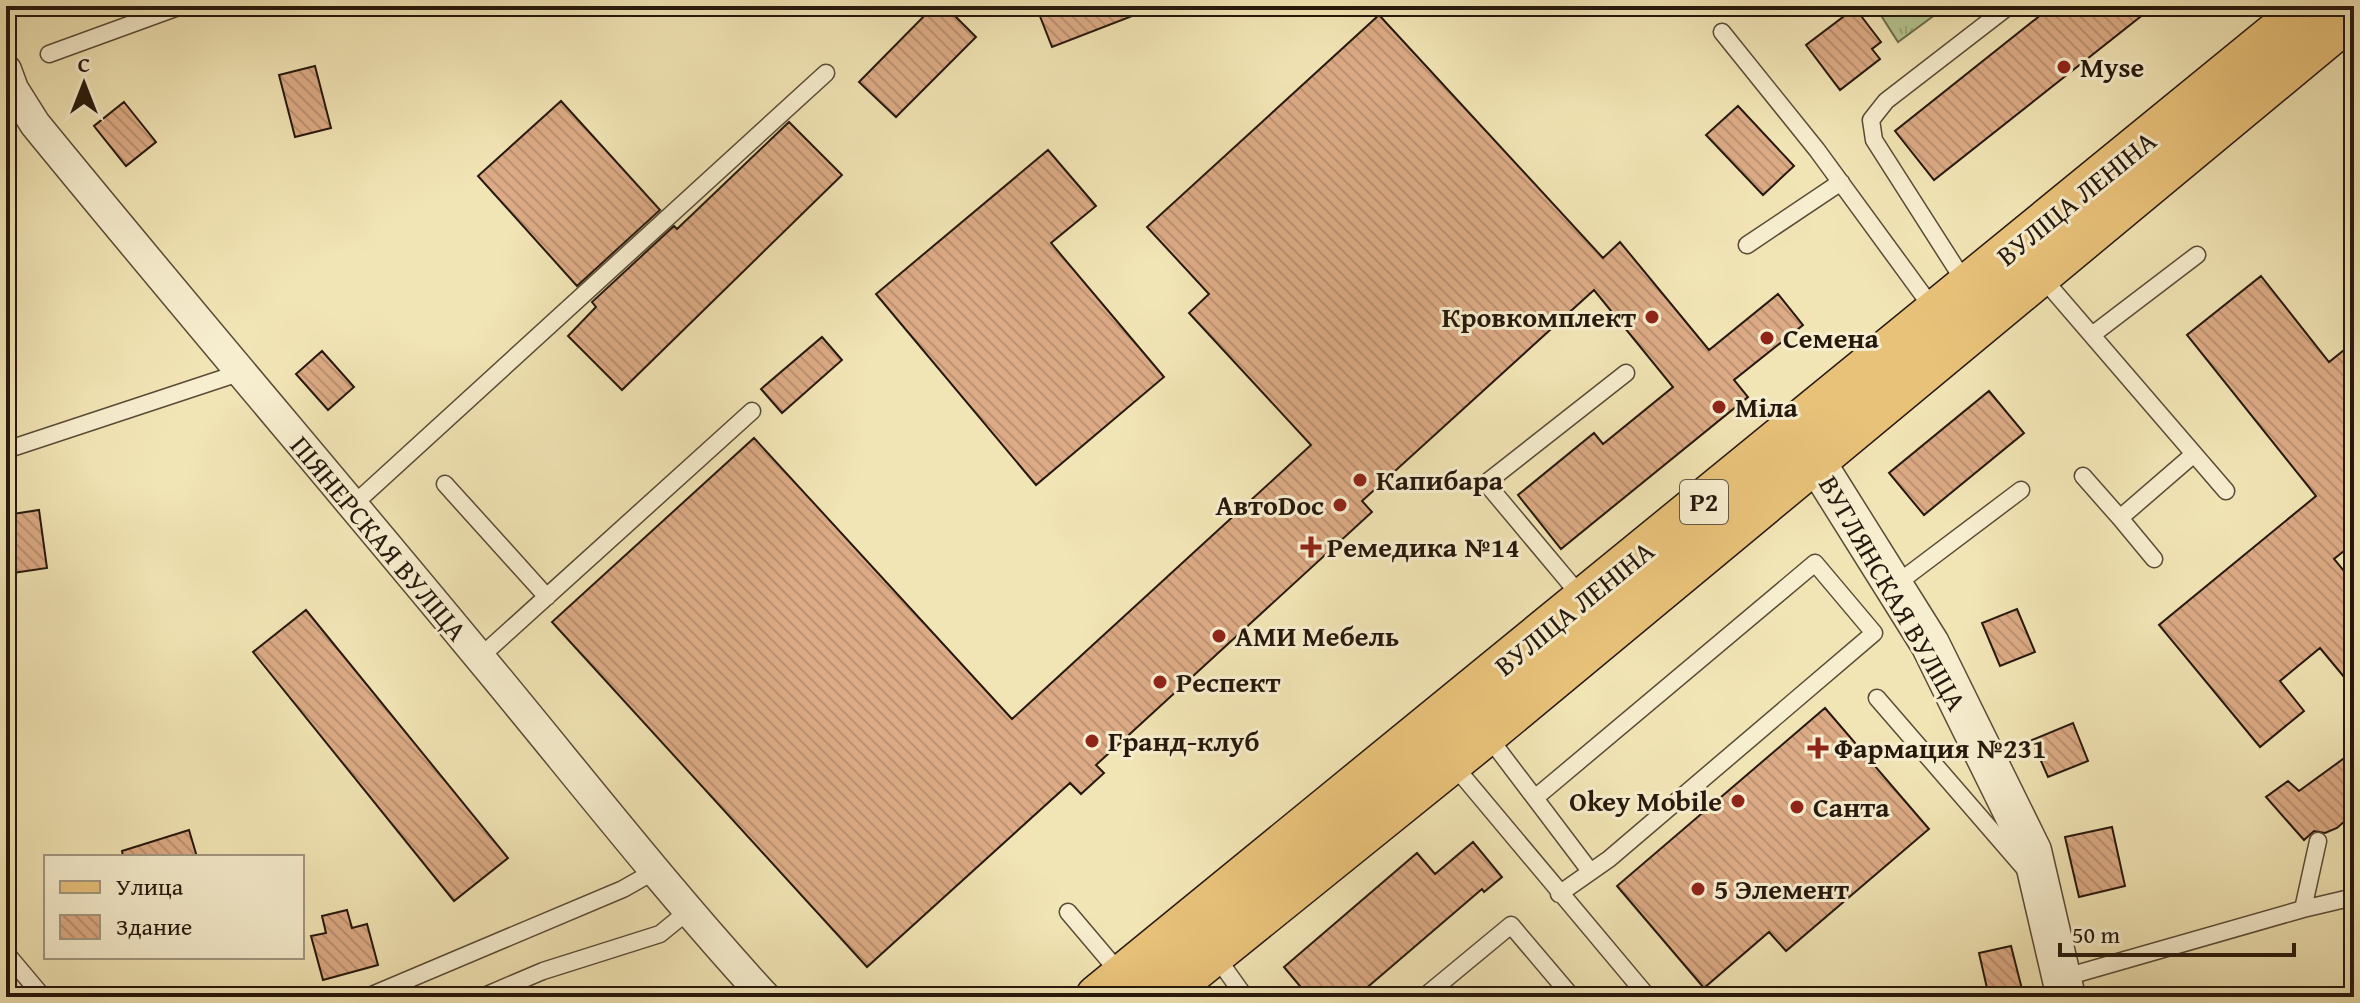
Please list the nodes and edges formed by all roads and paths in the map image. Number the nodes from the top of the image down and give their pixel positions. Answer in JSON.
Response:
{"nodes":[{"id":1,"x":181,"y":6,"type":"edge"},
{"id":2,"x":2009,"y":6,"type":"edge"},
{"id":3,"x":2311,"y":6,"type":"edge"},
{"id":4,"x":2354,"y":13,"type":"edge"},
{"id":5,"x":1722,"y":32,"type":"dead end"},
{"id":6,"x":49,"y":54,"type":"dead end"},
{"id":7,"x":6,"y":70,"type":"edge"},
{"id":8,"x":826,"y":73,"type":"dead end"},
{"id":9,"x":1841,"y":182,"type":"junction"},
{"id":10,"x":1747,"y":245,"type":"dead end"},
{"id":11,"x":2197,"y":255,"type":"dead end"},
{"id":12,"x":2027,"y":260,"type":"junction"},
{"id":13,"x":1964,"y":305,"type":"junction"},
{"id":14,"x":2092,"y":335,"type":"junction"},
{"id":15,"x":239,"y":373,"type":"junction"},
{"id":16,"x":1626,"y":373,"type":"dead end"},
{"id":17,"x":752,"y":411,"type":"dead end"},
{"id":18,"x":1803,"y":444,"type":"junction"},
{"id":19,"x":6,"y":450,"type":"edge"},
{"id":20,"x":2194,"y":454,"type":"junction"},
{"id":21,"x":2083,"y":476,"type":"dead end"},
{"id":22,"x":445,"y":484,"type":"dead end"},
{"id":23,"x":2021,"y":490,"type":"dead end"},
{"id":24,"x":2226,"y":491,"type":"dead end"},
{"id":25,"x":353,"y":505,"type":"junction"},
{"id":26,"x":2120,"y":518,"type":"junction"},
{"id":27,"x":2154,"y":559,"type":"dead end"},
{"id":28,"x":1895,"y":585,"type":"junction"},
{"id":29,"x":547,"y":597,"type":"junction"},
{"id":30,"x":1595,"y":615,"type":"junction"},
{"id":31,"x":480,"y":657,"type":"junction"},
{"id":32,"x":1877,"y":698,"type":"dead end"},
{"id":33,"x":1486,"y":733,"type":"junction"},
{"id":34,"x":1438,"y":746,"type":"junction"},
{"id":35,"x":1535,"y":798,"type":"junction"},
{"id":36,"x":2318,"y":841,"type":"dead end"},
{"id":37,"x":1590,"y":871,"type":"junction"},
{"id":38,"x":653,"y":872,"type":"junction"},
{"id":39,"x":2040,"y":885,"type":"junction"},
{"id":40,"x":1559,"y":894,"type":"junction"},
{"id":41,"x":2354,"y":897,"type":"edge"},
{"id":42,"x":2303,"y":909,"type":"junction"},
{"id":43,"x":687,"y":912,"type":"junction"},
{"id":44,"x":1068,"y":912,"type":"dead end"},
{"id":45,"x":1201,"y":938,"type":"junction"},
{"id":46,"x":6,"y":953,"type":"edge"},
{"id":47,"x":2064,"y":988,"type":"edge"},
{"id":48,"x":1130,"y":992,"type":"edge"},
{"id":49,"x":43,"y":997,"type":"edge"},
{"id":50,"x":367,"y":997,"type":"edge"},
{"id":51,"x":482,"y":997,"type":"edge"},
{"id":52,"x":765,"y":997,"type":"edge"},
{"id":53,"x":1245,"y":997,"type":"edge"},
{"id":54,"x":1424,"y":997,"type":"edge"},
{"id":55,"x":1572,"y":997,"type":"edge"},
{"id":56,"x":1648,"y":997,"type":"edge"}],
"edges":[{"from":1,"to":6,"type":"lane"},
{"from":2,"to":13,"type":"lane"},
{"from":3,"to":12,"type":"main road","name":"ВУЛІЦА ЛЕНІНА","number":"Р2"},
{"from":4,"to":12,"type":"main road","name":"ВУЛІЦА ЛЕНІНА","number":"Р2"},
{"from":5,"to":9,"type":"lane"},
{"from":7,"to":15,"type":"street","name":"ПІЯНЕРСКАЯ ВУЛІЦА"},
{"from":8,"to":25,"type":"lane"},
{"from":9,"to":10,"type":"lane"},
{"from":9,"to":13,"type":"lane"},
{"from":11,"to":14,"type":"lane"},
{"from":12,"to":13,"type":"main road","name":"ВУЛІЦА ЛЕНІНА","number":"Р2"},
{"from":12,"to":14,"type":"lane"},
{"from":13,"to":18,"type":"main road","name":"ВУЛІЦА ЛЕНІНА","number":"Р2"},
{"from":14,"to":20,"type":"lane"},
{"from":15,"to":19,"type":"lane"},
{"from":15,"to":25,"type":"street","name":"ПІЯНЕРСКАЯ ВУЛІЦА"},
{"from":16,"to":30,"type":"lane"},
{"from":17,"to":29,"type":"lane"},
{"from":18,"to":28,"type":"street","name":"ВУГЛЯНСКАЯ ВУЛІЦА"},
{"from":18,"to":30,"type":"main road","name":"ВУЛІЦА ЛЕНІНА","number":"Р2"},
{"from":20,"to":24,"type":"lane"},
{"from":20,"to":26,"type":"lane"},
{"from":21,"to":26,"type":"lane"},
{"from":22,"to":29,"type":"lane"},
{"from":23,"to":28,"type":"lane"},
{"from":25,"to":31,"type":"street","name":"ПІЯНЕРСКАЯ ВУЛІЦА"},
{"from":26,"to":27,"type":"lane"},
{"from":28,"to":39,"type":"street","name":"ВУГЛЯНСКАЯ ВУЛІЦА"},
{"from":29,"to":31,"type":"lane"},
{"from":30,"to":33,"type":"main road","name":"ВУЛІЦА ЛЕНІНА","number":"Р2"},
{"from":30,"to":34,"type":"main road","name":"ВУЛІЦА ЛЕНІНА","number":"Р2"},
{"from":31,"to":38,"type":"street","name":"ПІЯНЕРСКАЯ ВУЛІЦА"},
{"from":32,"to":39,"type":"lane"},
{"from":33,"to":34,"type":"main road","name":"ВУЛІЦА ЛЕНІНА","number":"Р2"},
{"from":33,"to":35,"type":"lane"},
{"from":34,"to":40,"type":"lane"},
{"from":34,"to":45,"type":"main road","name":"ВУЛІЦА ЛЕНІНА","number":"Р2"},
{"from":35,"to":37,"type":"lane"},
{"from":35,"to":37,"type":"lane"},
{"from":36,"to":42,"type":"lane"},
{"from":37,"to":40,"type":"lane"},
{"from":38,"to":43,"type":"street","name":"ПІЯНЕРСКАЯ ВУЛІЦА"},
{"from":38,"to":50,"type":"lane"},
{"from":39,"to":47,"type":"street","name":"ВУГЛЯНСКАЯ ВУЛІЦА"},
{"from":40,"to":56,"type":"lane"},
{"from":41,"to":42,"type":"lane"},
{"from":42,"to":47,"type":"lane"},
{"from":43,"to":51,"type":"lane"},
{"from":43,"to":52,"type":"street","name":"ПІЯНЕРСКАЯ ВУЛІЦА"},
{"from":44,"to":48,"type":"lane"},
{"from":45,"to":48,"type":"main road","name":"ВУЛІЦА ЛЕНІНА","number":"Р2"},
{"from":45,"to":53,"type":"lane"},
{"from":46,"to":49,"type":"lane"},
{"from":54,"to":55,"type":"lane"}]}
